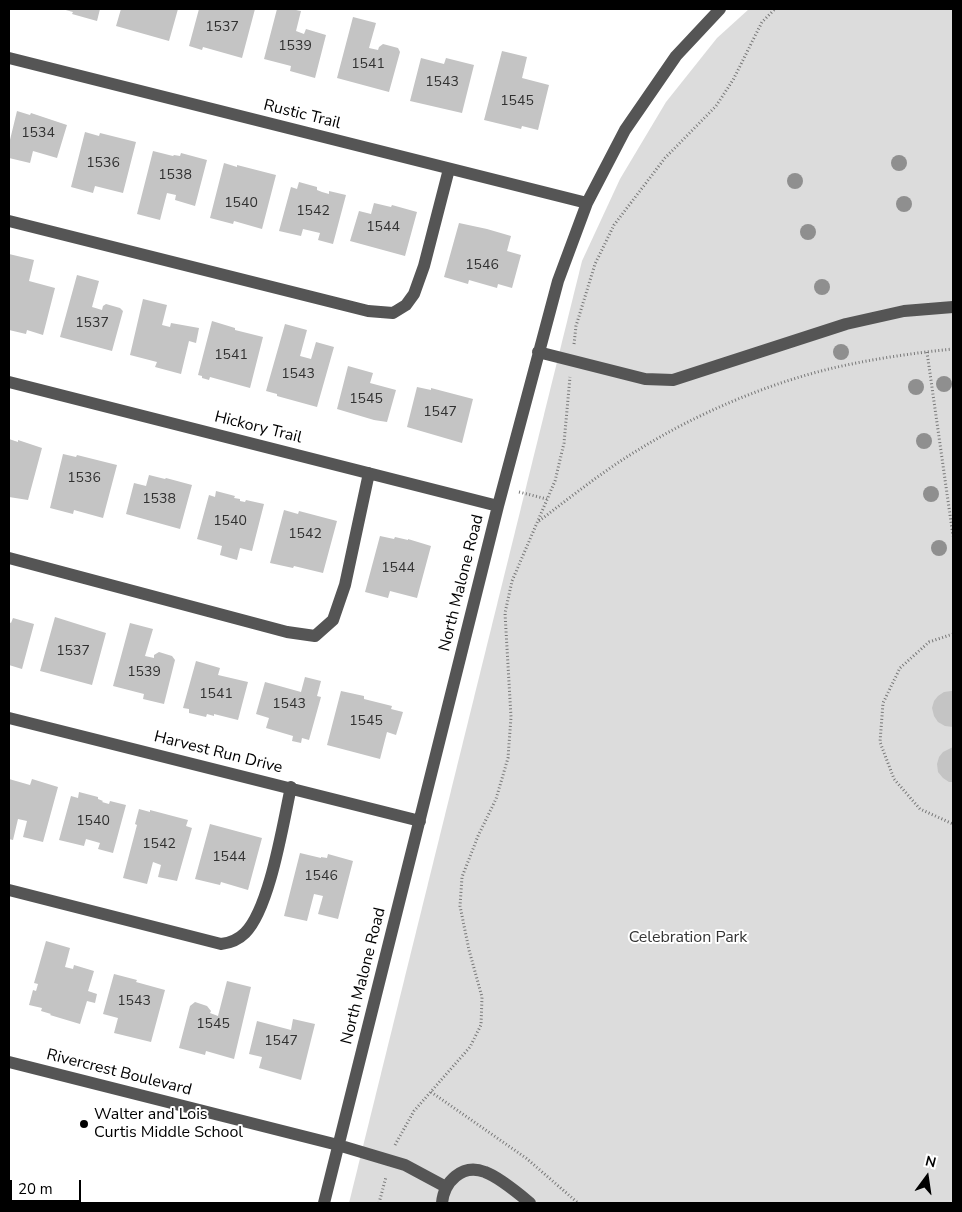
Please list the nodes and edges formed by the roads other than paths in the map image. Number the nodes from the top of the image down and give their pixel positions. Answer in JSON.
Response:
{"nodes":[{"id":1,"x":720,"y":9,"type":"edge"},
{"id":2,"x":9,"y":58,"type":"edge"},
{"id":3,"x":449,"y":169,"type":"junction"},
{"id":4,"x":587,"y":203,"type":"junction"},
{"id":5,"x":9,"y":221,"type":"edge"},
{"id":6,"x":953,"y":307,"type":"edge"},
{"id":7,"x":538,"y":352,"type":"junction"},
{"id":8,"x":9,"y":382,"type":"edge"},
{"id":9,"x":369,"y":473,"type":"junction"},
{"id":10,"x":498,"y":506,"type":"junction"},
{"id":11,"x":9,"y":558,"type":"edge"},
{"id":12,"x":9,"y":718,"type":"edge"},
{"id":13,"x":291,"y":787,"type":"junction"},
{"id":14,"x":420,"y":821,"type":"junction"},
{"id":15,"x":9,"y":890,"type":"edge"},
{"id":16,"x":9,"y":1062,"type":"edge"},
{"id":17,"x":338,"y":1145,"type":"junction"},
{"id":18,"x":446,"y":1187,"type":"junction"},
{"id":19,"x":324,"y":1203,"type":"edge"},
{"id":20,"x":442,"y":1203,"type":"edge"},
{"id":21,"x":530,"y":1203,"type":"edge"}],
"edges":[{"from":1,"to":4,"type":"street","name":"North Malone Road"},
{"from":2,"to":3,"type":"street","name":"Rustic Trail"},
{"from":3,"to":4,"type":"street","name":"Rustic Trail"},
{"from":3,"to":5,"type":"street"},
{"from":4,"to":7,"type":"street","name":"North Malone Road"},
{"from":6,"to":7,"type":"street"},
{"from":7,"to":10,"type":"street","name":"North Malone Road"},
{"from":8,"to":9,"type":"street","name":"Hickory Trail"},
{"from":9,"to":10,"type":"street","name":"Hickory Trail"},
{"from":9,"to":11,"type":"street"},
{"from":10,"to":14,"type":"street","name":"North Malone Road"},
{"from":12,"to":13,"type":"street","name":"Harvest Run Drive"},
{"from":13,"to":14,"type":"street","name":"Harvest Run Drive"},
{"from":13,"to":15,"type":"street"},
{"from":14,"to":17,"type":"street","name":"North Malone Road"},
{"from":16,"to":17,"type":"street","name":"Rivercrest Boulevard"},
{"from":17,"to":18,"type":"street","name":"Rivercrest Boulevard"},
{"from":17,"to":19,"type":"street","name":"North Malone Road"},
{"from":18,"to":20,"type":"street"},
{"from":18,"to":21,"type":"street"}]}
